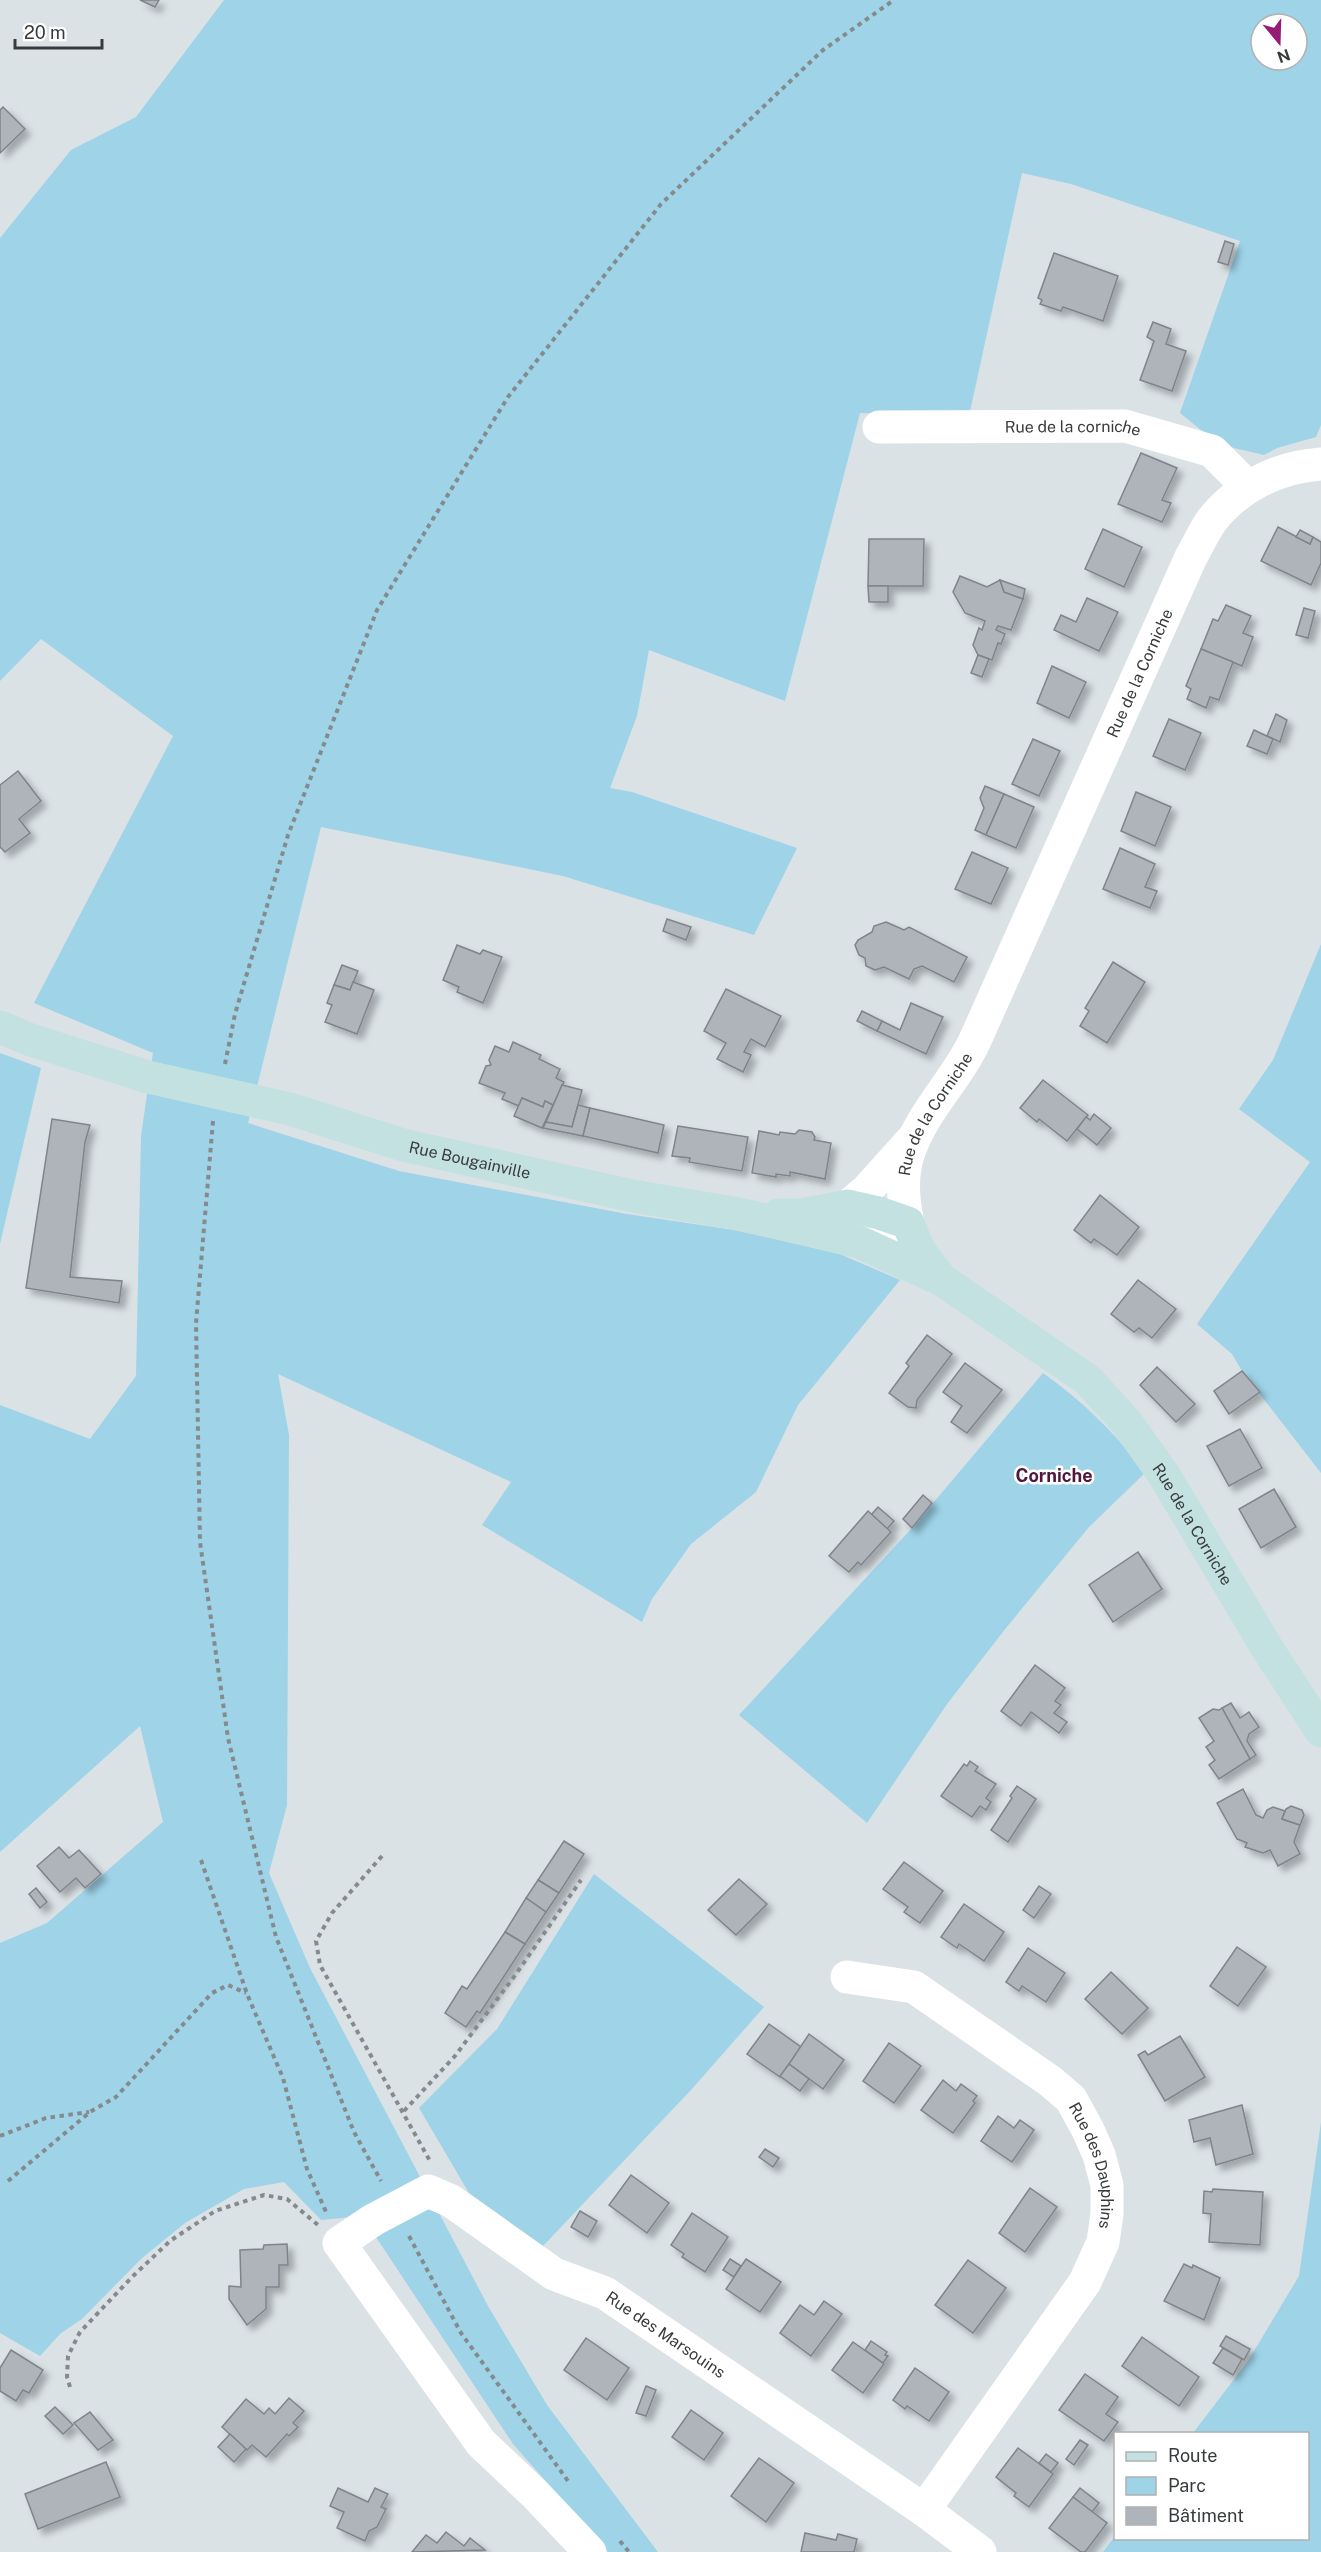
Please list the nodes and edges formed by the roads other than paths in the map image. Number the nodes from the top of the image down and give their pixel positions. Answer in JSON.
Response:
{"nodes":[{"id":1,"x":879,"y":427,"type":"dead end"},
{"id":2,"x":1321,"y":464,"type":"edge"},
{"id":3,"x":1247,"y":486,"type":"junction"},
{"id":4,"x":0,"y":1027,"type":"edge"},
{"id":5,"x":915,"y":1138,"type":"junction"},
{"id":6,"x":848,"y":1206,"type":"junction"},
{"id":7,"x":744,"y":1215,"type":"junction"},
{"id":8,"x":908,"y":1223,"type":"junction"},
{"id":9,"x":859,"y":1242,"type":"junction"},
{"id":10,"x":942,"y":1280,"type":"junction"},
{"id":11,"x":1321,"y":1731,"type":"edge"},
{"id":12,"x":847,"y":1977,"type":"dead end"},
{"id":13,"x":924,"y":2510,"type":"junction"},
{"id":14,"x":602,"y":2544,"type":"edge"},
{"id":15,"x":980,"y":2552,"type":"edge"}],
"edges":[{"from":1,"to":3,"type":"street","name":"Rue de la corniche"},
{"from":2,"to":3,"type":"street","name":"Rue de la Corniche"},
{"from":3,"to":5,"type":"street","name":"Rue de la Corniche"},
{"from":4,"to":7,"type":"street","name":"Rue Bougainville"},
{"from":5,"to":6,"type":"street"},
{"from":5,"to":8,"type":"street","name":"Rue de la Corniche"},
{"from":6,"to":7,"type":"street"},
{"from":6,"to":8,"type":"street"},
{"from":7,"to":9,"type":"street","name":"Rue Bougainville"},
{"from":8,"to":9,"type":"street"},
{"from":8,"to":10,"type":"street","name":"Rue de la Corniche"},
{"from":9,"to":10,"type":"street","name":"Rue Bougainville"},
{"from":10,"to":11,"type":"street","name":"Rue de la Corniche"},
{"from":12,"to":13,"type":"street","name":"Rue des Dauphins"},
{"from":13,"to":14,"type":"street","name":"Rue des Marsouins"},
{"from":13,"to":15,"type":"street","name":"Rue des Marsouins"}]}
